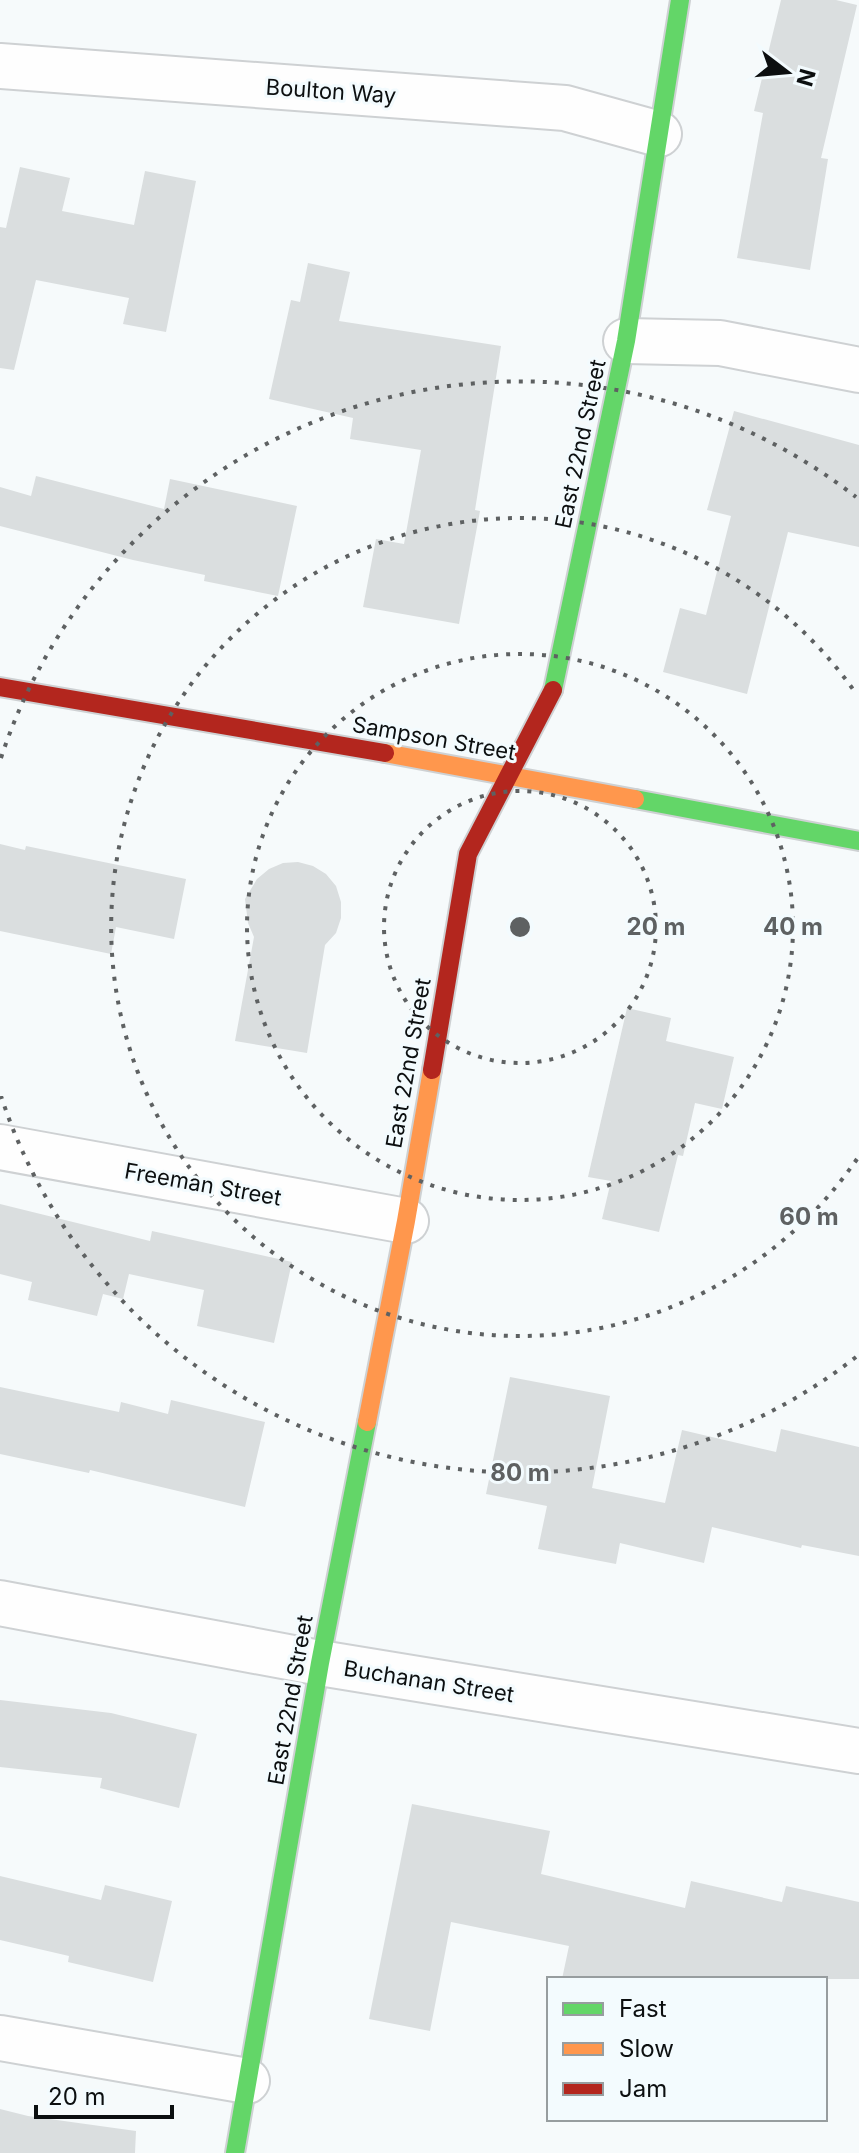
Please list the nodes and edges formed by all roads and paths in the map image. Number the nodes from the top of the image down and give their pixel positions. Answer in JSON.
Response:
{"nodes":[{"id":1,"x":680,"y":0,"type":"edge"},
{"id":2,"x":0,"y":66,"type":"edge"},
{"id":3,"x":659,"y":134,"type":"junction"},
{"id":4,"x":626,"y":341,"type":"junction"},
{"id":5,"x":859,"y":370,"type":"edge"},
{"id":6,"x":0,"y":687,"type":"edge"},
{"id":7,"x":510,"y":775,"type":"junction"},
{"id":8,"x":859,"y":841,"type":"edge"},
{"id":9,"x":0,"y":1147,"type":"edge"},
{"id":10,"x":406,"y":1221,"type":"junction"},
{"id":11,"x":0,"y":1603,"type":"edge"},
{"id":12,"x":320,"y":1663,"type":"junction"},
{"id":13,"x":859,"y":1751,"type":"edge"},
{"id":14,"x":0,"y":2038,"type":"edge"},
{"id":15,"x":247,"y":2081,"type":"junction"},
{"id":16,"x":235,"y":2153,"type":"edge"}],
"edges":[{"from":1,"to":3,"type":"street","name":"East 22nd Street"},
{"from":2,"to":3,"type":"street","name":"Boulton Way"},
{"from":3,"to":4,"type":"street","name":"East 22nd Street"},
{"from":4,"to":5,"type":"street"},
{"from":4,"to":7,"type":"street","name":"East 22nd Street"},
{"from":6,"to":7,"type":"street","name":"Sampson Street"},
{"from":7,"to":8,"type":"street","name":"Sampson Street"},
{"from":7,"to":10,"type":"street","name":"East 22nd Street"},
{"from":9,"to":10,"type":"street","name":"Freeman Street"},
{"from":10,"to":12,"type":"street","name":"East 22nd Street"},
{"from":11,"to":12,"type":"street","name":"Buchanan Street"},
{"from":12,"to":13,"type":"street","name":"Buchanan Street"},
{"from":12,"to":15,"type":"street","name":"East 22nd Street"},
{"from":14,"to":15,"type":"street"},
{"from":15,"to":16,"type":"street","name":"East 22nd Street"}]}
